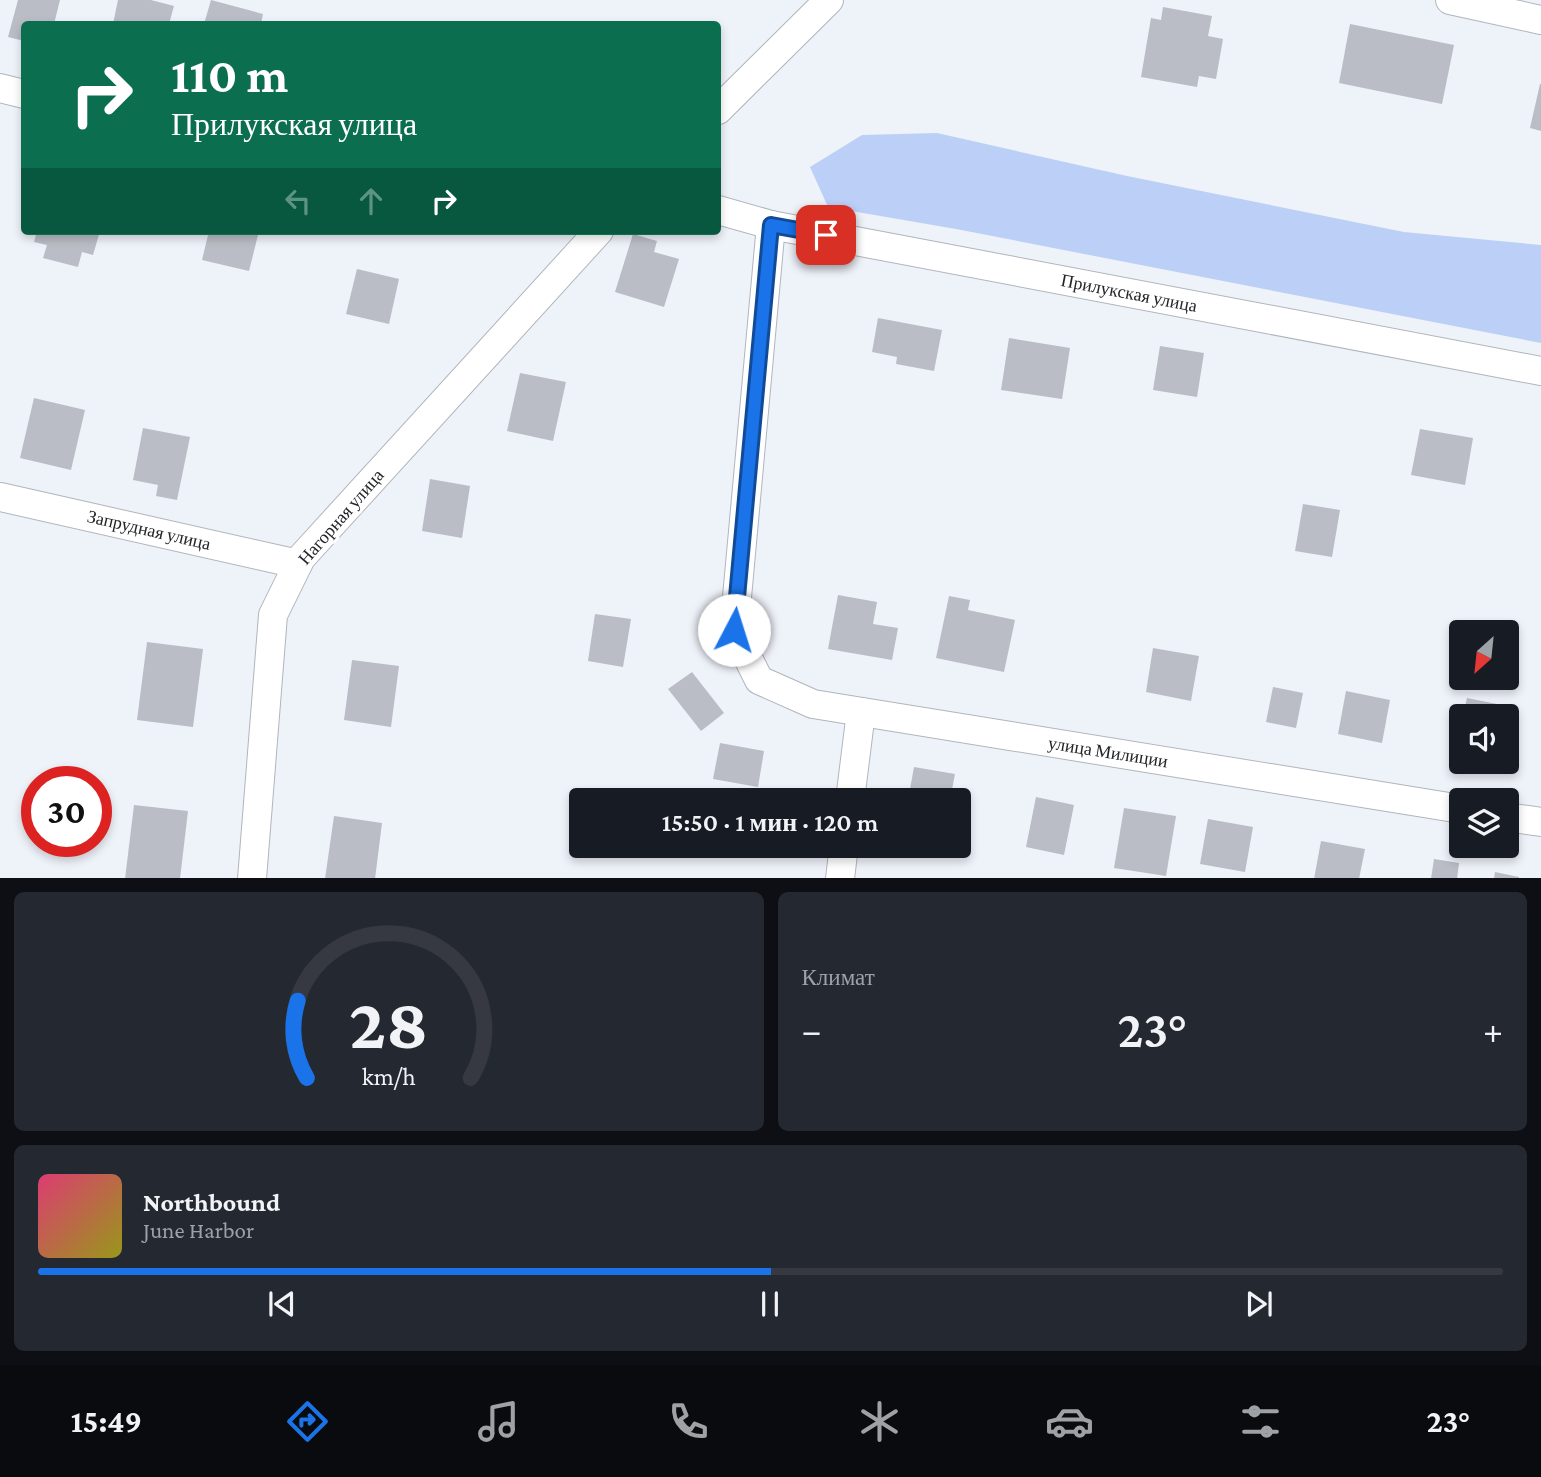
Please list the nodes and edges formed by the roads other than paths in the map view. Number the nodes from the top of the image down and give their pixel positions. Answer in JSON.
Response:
{"nodes":[{"id":1,"x":829,"y":0,"type":"edge"},
{"id":2,"x":1450,"y":0,"type":"edge"},
{"id":3,"x":1541,"y":20,"type":"edge"},
{"id":4,"x":0,"y":88,"type":"edge"},
{"id":5,"x":21,"y":93,"type":"edge"},
{"id":6,"x":721,"y":107,"type":"edge"},
{"id":7,"x":721,"y":212,"type":"edge"},
{"id":8,"x":771,"y":225,"type":"junction"},
{"id":9,"x":585,"y":235,"type":"edge"},
{"id":10,"x":1541,"y":372,"type":"edge"},
{"id":11,"x":0,"y":497,"type":"edge"},
{"id":12,"x":298,"y":564,"type":"junction"},
{"id":13,"x":861,"y":712,"type":"junction"},
{"id":14,"x":852,"y":788,"type":"edge"},
{"id":15,"x":1449,"y":807,"type":"edge"},
{"id":16,"x":1519,"y":819,"type":"edge"},
{"id":17,"x":1541,"y":822,"type":"edge"},
{"id":18,"x":842,"y":858,"type":"edge"},
{"id":19,"x":252,"y":878,"type":"edge"},
{"id":20,"x":840,"y":878,"type":"edge"}],
"edges":[{"from":1,"to":6,"type":"street"},
{"from":2,"to":3,"type":"street"},
{"from":4,"to":5,"type":"street"},
{"from":7,"to":8,"type":"street","name":"Прилукская улица"},
{"from":8,"to":10,"type":"street","name":"Прилукская улица"},
{"from":8,"to":13,"type":"street","name":"улица Милиции"},
{"from":9,"to":12,"type":"street","name":"Нагорная улица"},
{"from":11,"to":12,"type":"street","name":"Запрудная улица"},
{"from":12,"to":19,"type":"street","name":"Нагорная улица"},
{"from":13,"to":14,"type":"street"},
{"from":13,"to":15,"type":"street","name":"улица Милиции"},
{"from":16,"to":17,"type":"street"},
{"from":18,"to":20,"type":"street"}]}
